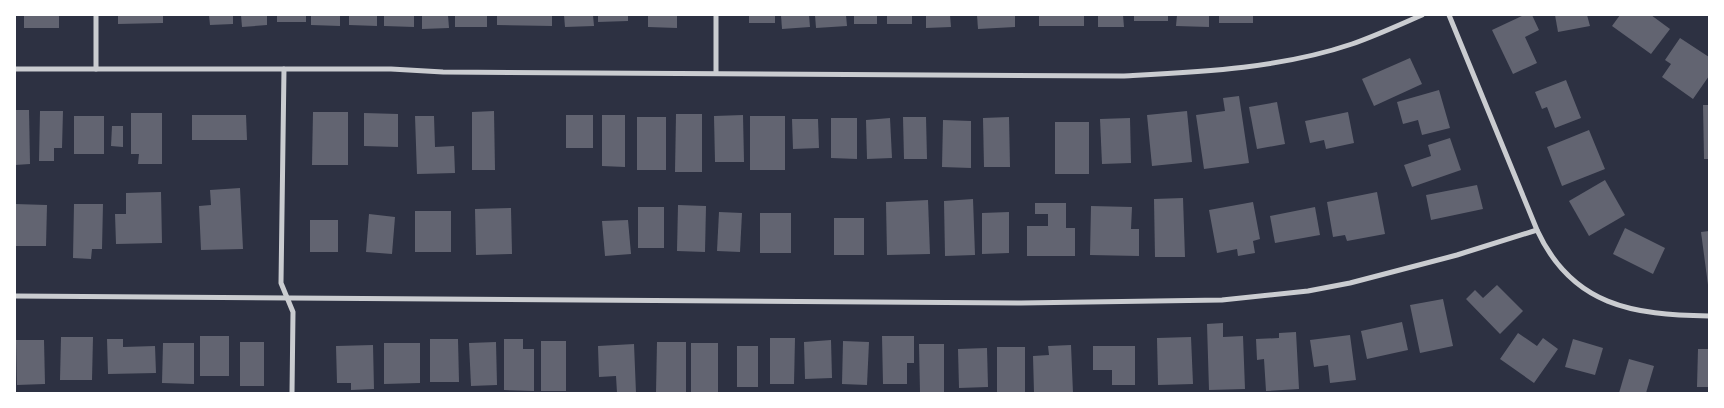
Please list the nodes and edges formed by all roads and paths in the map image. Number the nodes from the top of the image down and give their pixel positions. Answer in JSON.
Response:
{"nodes":[{"id":1,"x":96,"y":15,"type":"edge"},
{"id":2,"x":716,"y":15,"type":"edge"},
{"id":3,"x":1422,"y":15,"type":"edge"},
{"id":4,"x":1448,"y":15,"type":"edge"},
{"id":5,"x":15,"y":69,"type":"edge"},
{"id":6,"x":96,"y":69,"type":"junction"},
{"id":7,"x":284,"y":69,"type":"junction"},
{"id":8,"x":716,"y":73,"type":"junction"},
{"id":9,"x":1537,"y":230,"type":"junction"},
{"id":10,"x":15,"y":296,"type":"edge"},
{"id":11,"x":287,"y":298,"type":"junction"},
{"id":12,"x":1709,"y":316,"type":"edge"},
{"id":13,"x":292,"y":393,"type":"edge"}],
"edges":[{"from":1,"to":6,"type":"street"},
{"from":2,"to":8,"type":"street"},
{"from":3,"to":8,"type":"street"},
{"from":4,"to":9,"type":"street"},
{"from":5,"to":6,"type":"street"},
{"from":6,"to":7,"type":"street"},
{"from":7,"to":8,"type":"street"},
{"from":7,"to":11,"type":"street"},
{"from":9,"to":11,"type":"street"},
{"from":9,"to":12,"type":"street"},
{"from":10,"to":11,"type":"street"},
{"from":11,"to":13,"type":"street"}]}
